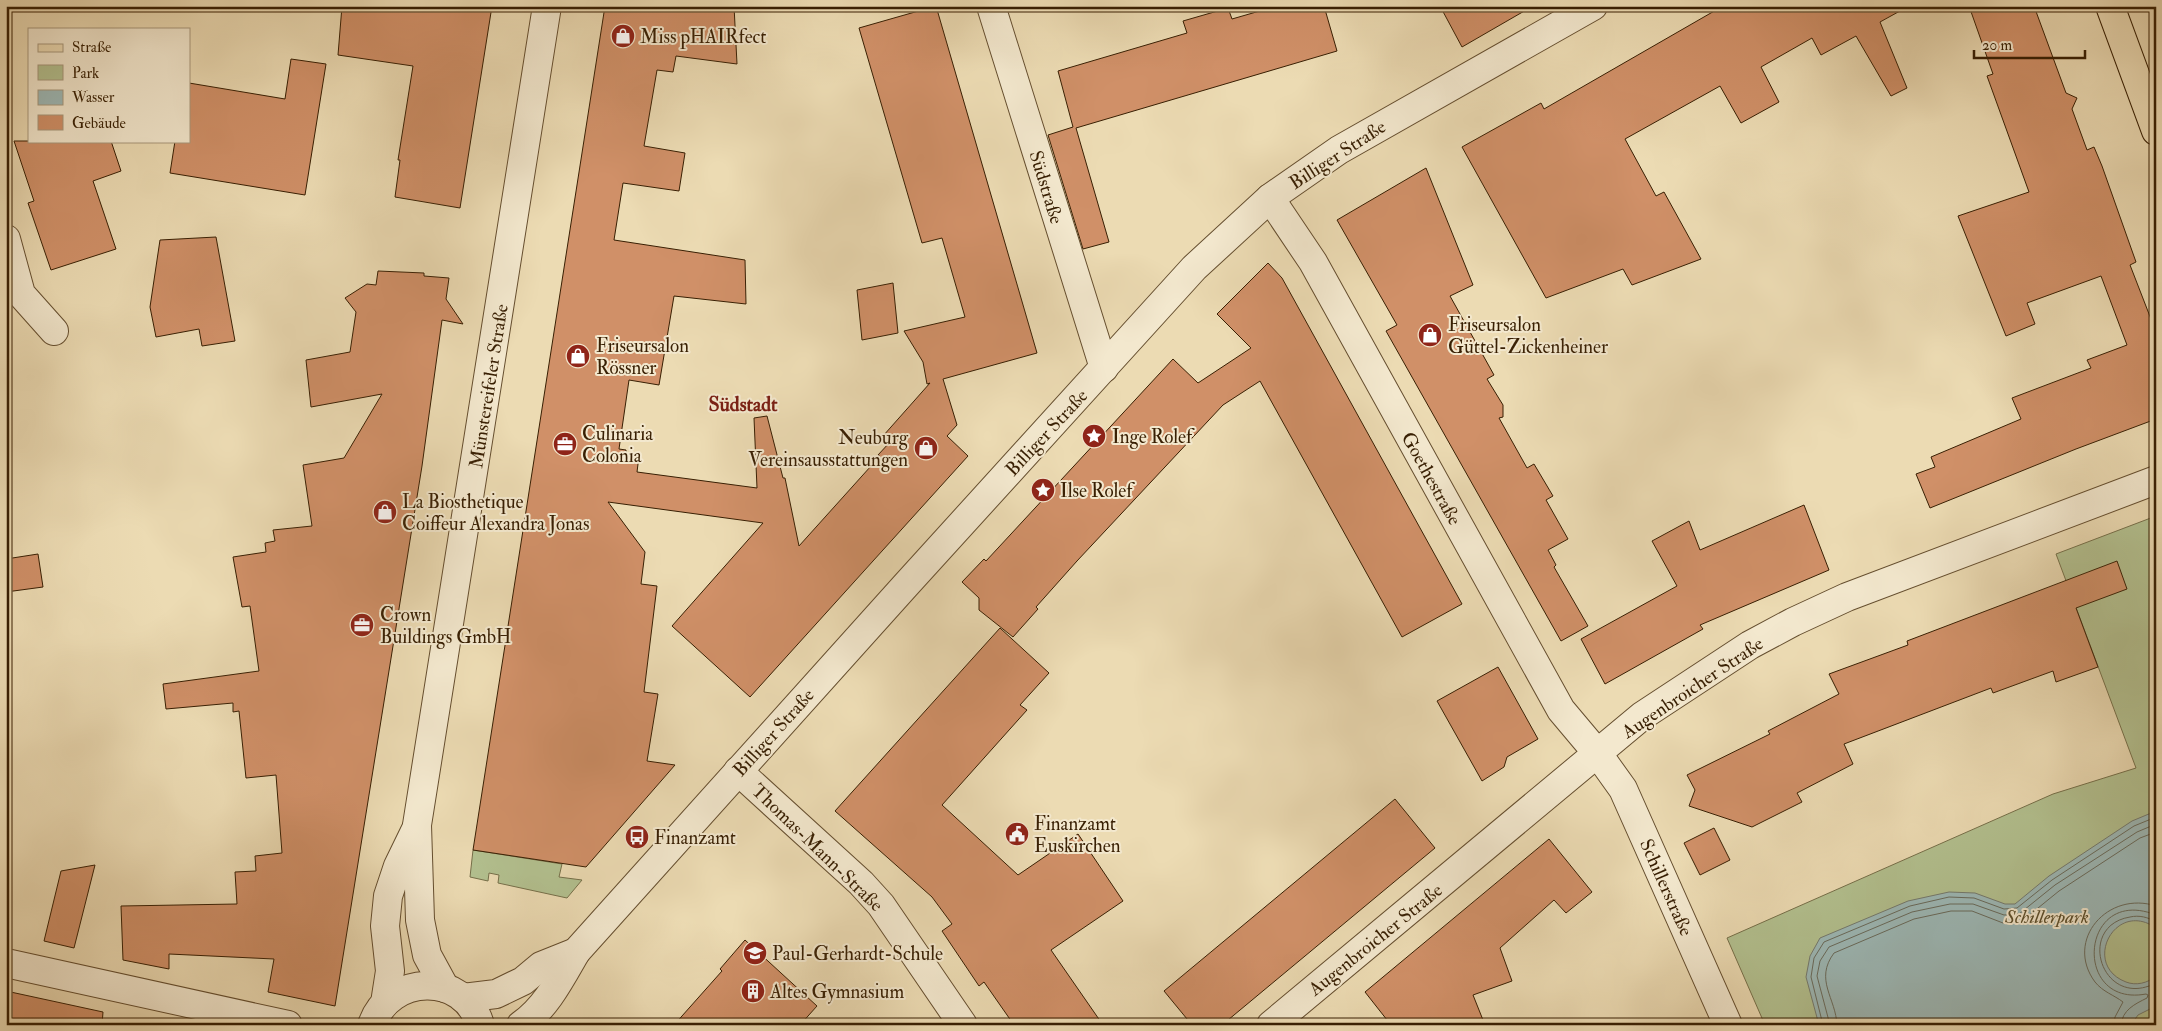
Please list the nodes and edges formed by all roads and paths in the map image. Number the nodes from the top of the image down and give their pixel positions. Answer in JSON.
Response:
{"nodes":[{"id":1,"x":547,"y":6,"type":"edge"},
{"id":2,"x":991,"y":6,"type":"edge"},
{"id":3,"x":1593,"y":6,"type":"edge"},
{"id":4,"x":2110,"y":6,"type":"edge"},
{"id":5,"x":2156,"y":131,"type":"edge"},
{"id":6,"x":1270,"y":198,"type":"junction"},
{"id":7,"x":6,"y":239,"type":"edge"},
{"id":8,"x":54,"y":331,"type":"dead end"},
{"id":9,"x":1104,"y":368,"type":"junction"},
{"id":10,"x":2156,"y":480,"type":"edge"},
{"id":11,"x":1598,"y":754,"type":"junction"},
{"id":12,"x":738,"y":771,"type":"junction"},
{"id":13,"x":417,"y":825,"type":"junction"},
{"id":14,"x":576,"y":952,"type":"junction"},
{"id":15,"x":6,"y":963,"type":"edge"},
{"id":16,"x":454,"y":993,"type":"junction"},
{"id":17,"x":378,"y":1014,"type":"edge"},
{"id":18,"x":288,"y":1025,"type":"edge"},
{"id":19,"x":480,"y":1025,"type":"edge"},
{"id":20,"x":521,"y":1025,"type":"edge"},
{"id":21,"x":963,"y":1025,"type":"edge"},
{"id":22,"x":1270,"y":1025,"type":"edge"},
{"id":23,"x":1728,"y":1025,"type":"edge"}],
"edges":[{"from":1,"to":13,"type":"street","name":"Münstereifeler Straße"},
{"from":2,"to":9,"type":"street","name":"Südstraße"},
{"from":3,"to":6,"type":"street","name":"Billiger Straße"},
{"from":4,"to":5,"type":"main road"},
{"from":6,"to":9,"type":"street","name":"Billiger Straße"},
{"from":6,"to":11,"type":"street","name":"Goethestraße"},
{"from":7,"to":8,"type":"street"},
{"from":9,"to":12,"type":"street","name":"Billiger Straße"},
{"from":10,"to":11,"type":"street","name":"Augenbroicher Straße"},
{"from":11,"to":22,"type":"street","name":"Augenbroicher Straße"},
{"from":11,"to":23,"type":"street","name":"Schillerstraße"},
{"from":12,"to":14,"type":"street","name":"Billiger Straße"},
{"from":12,"to":21,"type":"street","name":"Thomas-Mann-Straße"},
{"from":13,"to":16,"type":"street","name":"Münstereifeler Straße"},
{"from":13,"to":17,"type":"street","name":"Münstereifeler Straße"},
{"from":14,"to":16,"type":"street","name":"Billiger Straße"},
{"from":14,"to":20,"type":"street","name":"Billiger Straße"},
{"from":15,"to":18,"type":"street"},
{"from":16,"to":17,"type":"street","name":"Billiger Straße"},
{"from":16,"to":19,"type":"street","name":"Münstereifeler Straße"}]}
